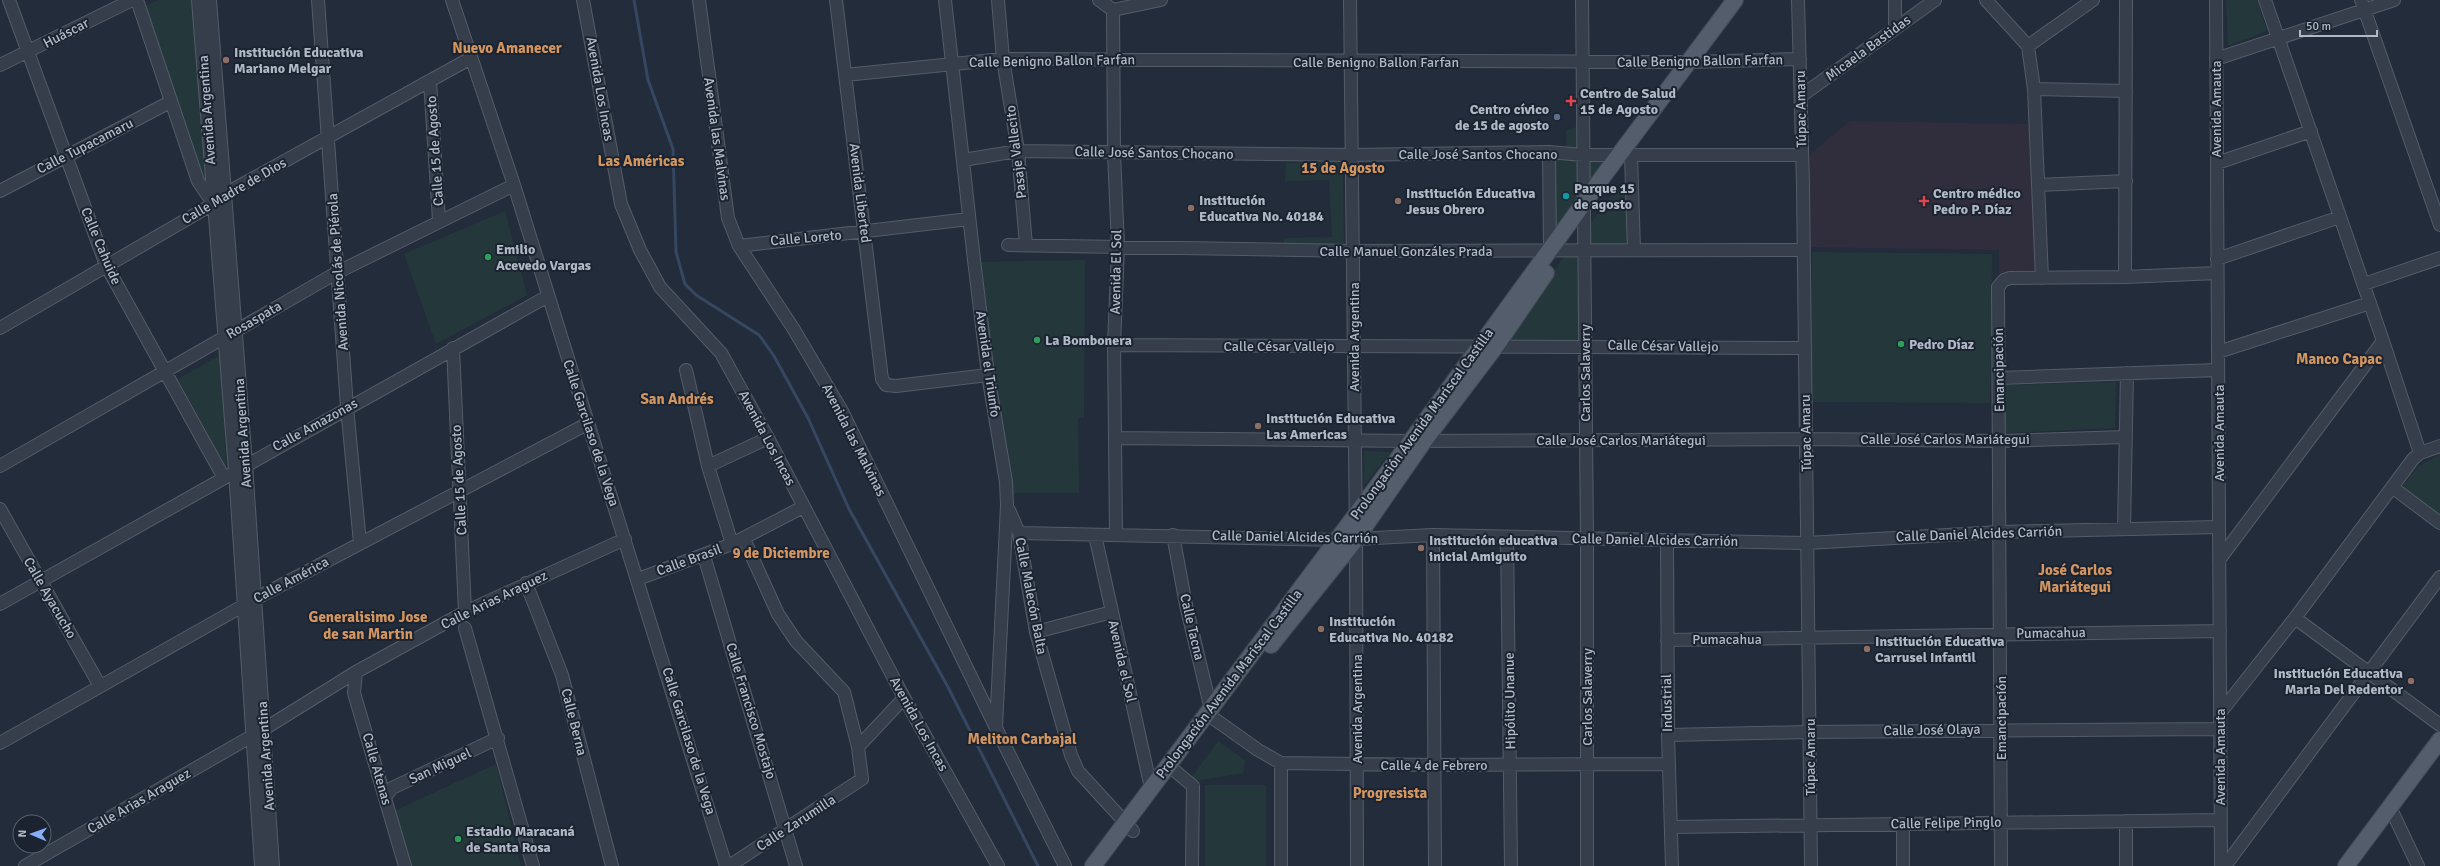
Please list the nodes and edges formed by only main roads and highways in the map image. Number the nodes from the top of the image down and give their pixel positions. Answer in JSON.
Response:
{"nodes":[{"id":1,"x":1735,"y":0,"type":"edge"},
{"id":2,"x":1747,"y":0,"type":"edge"},
{"id":3,"x":1695,"y":62,"type":"junction"},
{"id":4,"x":1625,"y":155,"type":"junction"},
{"id":5,"x":1556,"y":250,"type":"junction"},
{"id":6,"x":1417,"y":441,"type":"junction"},
{"id":7,"x":1212,"y":713,"type":"junction"},
{"id":8,"x":2440,"y":740,"type":"edge"},
{"id":9,"x":1171,"y":768,"type":"junction"},
{"id":10,"x":1129,"y":828,"type":"junction"},
{"id":11,"x":1093,"y":866,"type":"edge"},
{"id":12,"x":1107,"y":866,"type":"edge"},
{"id":13,"x":2346,"y":866,"type":"edge"}],
"edges":[{"from":1,"to":3,"type":"main road","name":"Prolongación Avenida Mariscal Castilla"},
{"from":2,"to":3,"type":"main road","name":"Prolongación Avenida Mariscal Castilla"},
{"from":3,"to":4,"type":"main road","name":"Prolongación Avenida Mariscal Castilla"},
{"from":4,"to":5,"type":"main road","name":"Prolongación Avenida Mariscal Castilla"},
{"from":4,"to":5,"type":"main road","name":"Prolongación Avenida Mariscal Castilla"},
{"from":5,"to":6,"type":"main road","name":"Prolongación Avenida Mariscal Castilla"},
{"from":5,"to":6,"type":"main road","name":"Prolongación Avenida Mariscal Castilla"},
{"from":6,"to":7,"type":"main road","name":"Prolongación Avenida Mariscal Castilla"},
{"from":6,"to":7,"type":"main road","name":"Prolongación Avenida Mariscal Castilla"},
{"from":7,"to":9,"type":"main road","name":"Prolongación Avenida Mariscal Castilla"},
{"from":8,"to":13,"type":"main road"},
{"from":9,"to":10,"type":"main road","name":"Prolongación Avenida Mariscal Castilla"},
{"from":9,"to":10,"type":"main road","name":"Prolongación Avenida Mariscal Castilla"},
{"from":10,"to":11,"type":"main road","name":"Prolongación Avenida Mariscal Castilla"},
{"from":10,"to":12,"type":"main road","name":"Prolongación Avenida Mariscal Castilla"}]}
